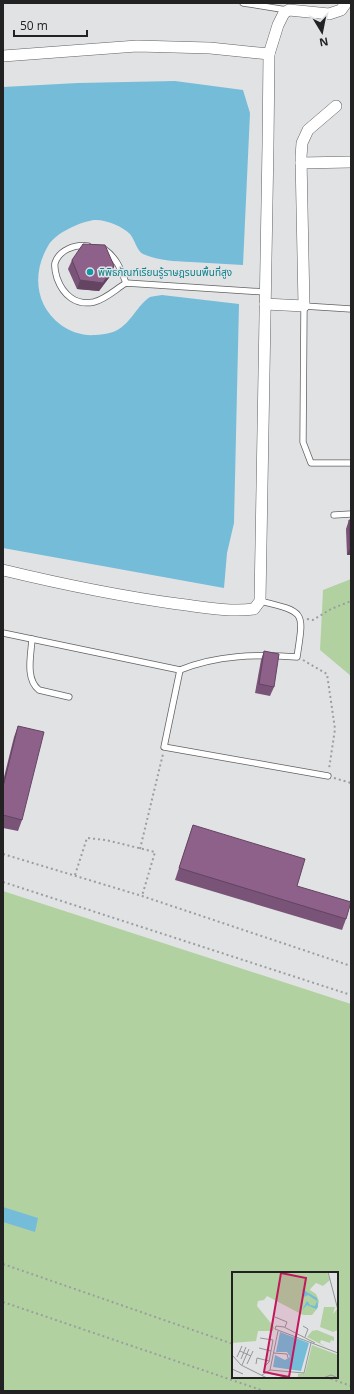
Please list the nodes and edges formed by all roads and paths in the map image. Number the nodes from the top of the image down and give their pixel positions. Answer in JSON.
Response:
{"nodes":[{"id":1,"x":243,"y":3,"type":"edge"},
{"id":2,"x":346,"y":3,"type":"edge"},
{"id":3,"x":289,"y":10,"type":"junction"},
{"id":4,"x":269,"y":54,"type":"junction"},
{"id":5,"x":3,"y":56,"type":"edge"},
{"id":6,"x":336,"y":106,"type":"dead end"},
{"id":7,"x":351,"y":162,"type":"edge"},
{"id":8,"x":301,"y":163,"type":"junction"},
{"id":9,"x":126,"y":283,"type":"junction"},
{"id":10,"x":265,"y":292,"type":"junction"},
{"id":11,"x":265,"y":304,"type":"junction"},
{"id":12,"x":304,"y":306,"type":"junction"},
{"id":13,"x":351,"y":309,"type":"edge"},
{"id":14,"x":351,"y":463,"type":"edge"},
{"id":15,"x":351,"y":514,"type":"edge"},
{"id":16,"x":334,"y":515,"type":"dead end"},
{"id":17,"x":3,"y":570,"type":"edge"},
{"id":18,"x":260,"y":601,"type":"junction"},
{"id":19,"x":351,"y":601,"type":"edge"},
{"id":20,"x":301,"y":618,"type":"junction"},
{"id":21,"x":3,"y":633,"type":"edge"},
{"id":22,"x":32,"y":639,"type":"junction"},
{"id":23,"x":296,"y":656,"type":"junction"},
{"id":24,"x":180,"y":670,"type":"junction"},
{"id":25,"x":69,"y":698,"type":"dead end"},
{"id":26,"x":164,"y":747,"type":"junction"},
{"id":27,"x":328,"y":776,"type":"junction"},
{"id":28,"x":351,"y":783,"type":"edge"},
{"id":29,"x":140,"y":848,"type":"junction"},
{"id":30,"x":3,"y":854,"type":"edge"},
{"id":31,"x":75,"y":875,"type":"junction"},
{"id":32,"x":3,"y":882,"type":"edge"},
{"id":33,"x":142,"y":896,"type":"junction"},
{"id":34,"x":351,"y":966,"type":"edge"},
{"id":35,"x":351,"y":996,"type":"edge"},
{"id":36,"x":3,"y":1264,"type":"edge"},
{"id":37,"x":3,"y":1302,"type":"edge"},
{"id":38,"x":232,"y":1344,"type":"edge"},
{"id":39,"x":329,"y":1378,"type":"edge"},
{"id":40,"x":351,"y":1386,"type":"edge"},
{"id":41,"x":264,"y":1391,"type":"edge"}],
"edges":[{"from":1,"to":3,"type":"lane"},
{"from":2,"to":3,"type":"street"},
{"from":3,"to":4,"type":"street"},
{"from":4,"to":5,"type":"street"},
{"from":4,"to":10,"type":"street"},
{"from":6,"to":8,"type":"street"},
{"from":7,"to":8,"type":"street"},
{"from":8,"to":12,"type":"street"},
{"from":9,"to":9,"type":"lane"},
{"from":9,"to":10,"type":"lane"},
{"from":10,"to":11,"type":"street"},
{"from":11,"to":12,"type":"street"},
{"from":11,"to":18,"type":"street"},
{"from":12,"to":13,"type":"lane"},
{"from":12,"to":14,"type":"lane"},
{"from":15,"to":16,"type":"lane"},
{"from":17,"to":18,"type":"street"},
{"from":18,"to":20,"type":"lane"},
{"from":19,"to":20,"type":"path"},
{"from":20,"to":23,"type":"lane"},
{"from":21,"to":22,"type":"lane"},
{"from":22,"to":24,"type":"lane"},
{"from":22,"to":25,"type":"lane"},
{"from":23,"to":24,"type":"lane"},
{"from":23,"to":27,"type":"path"},
{"from":24,"to":26,"type":"lane"},
{"from":26,"to":27,"type":"lane"},
{"from":26,"to":29,"type":"path"},
{"from":27,"to":28,"type":"path"},
{"from":29,"to":31,"type":"path"},
{"from":29,"to":33,"type":"path"},
{"from":30,"to":31,"type":"path"},
{"from":31,"to":33,"type":"path"},
{"from":32,"to":35,"type":"path"},
{"from":33,"to":34,"type":"path"},
{"from":36,"to":38,"type":"path"},
{"from":37,"to":41,"type":"path"},
{"from":39,"to":40,"type":"path"}]}
